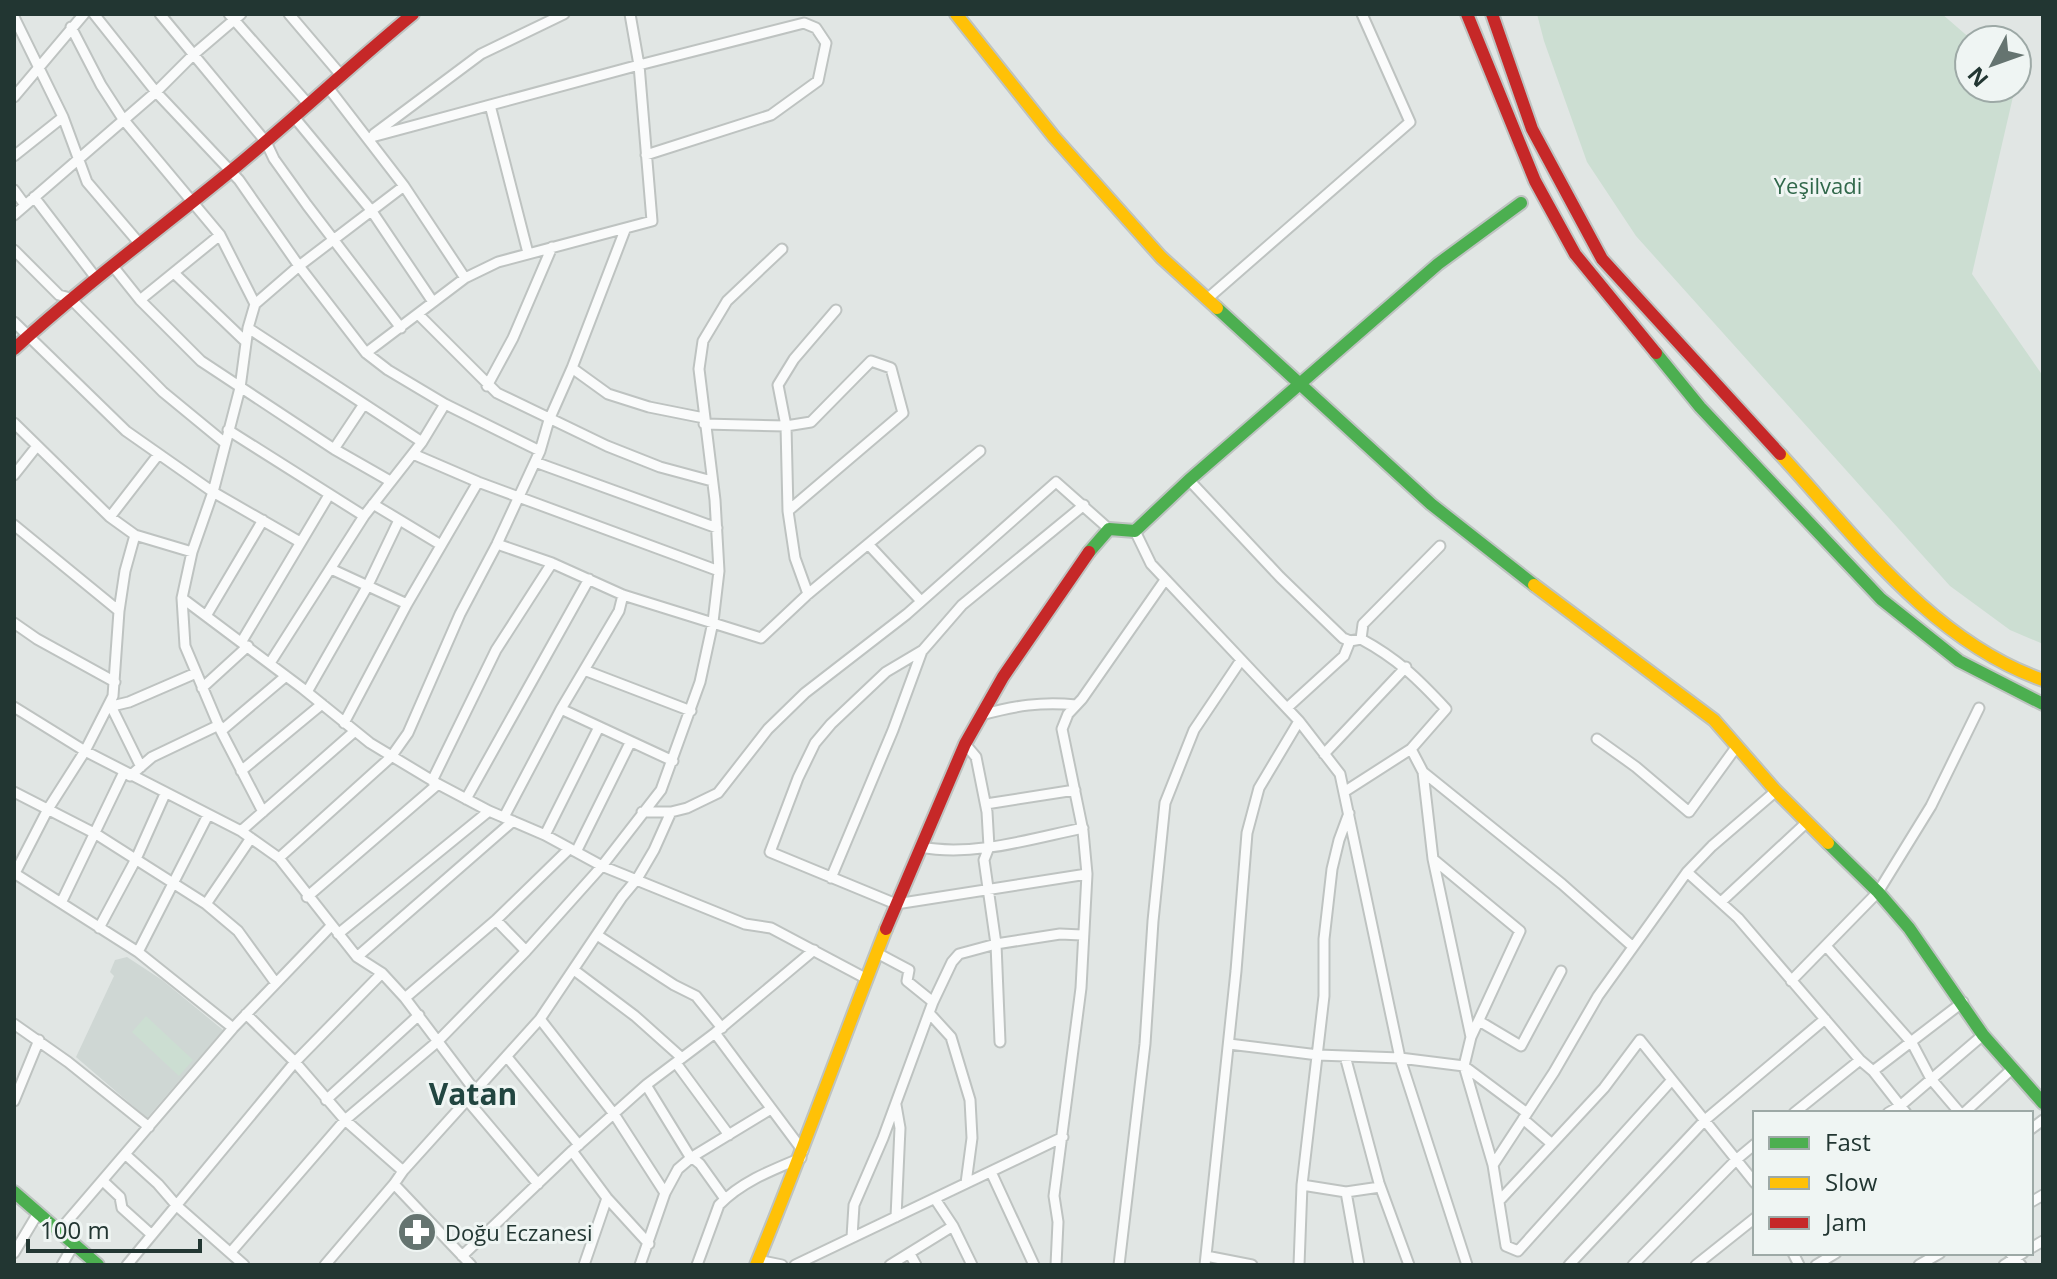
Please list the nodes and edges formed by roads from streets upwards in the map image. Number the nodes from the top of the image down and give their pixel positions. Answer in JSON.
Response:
{"nodes":[{"id":1,"x":84,"y":14,"type":"edge"},
{"id":2,"x":94,"y":14,"type":"edge"},
{"id":3,"x":160,"y":14,"type":"edge"},
{"id":4,"x":564,"y":14,"type":"edge"},
{"id":5,"x":630,"y":14,"type":"edge"},
{"id":6,"x":956,"y":14,"type":"edge"},
{"id":7,"x":1362,"y":14,"type":"edge"},
{"id":8,"x":1467,"y":14,"type":"edge"},
{"id":9,"x":1492,"y":14,"type":"edge"},
{"id":10,"x":235,"y":16,"type":"edge"},
{"id":11,"x":293,"y":16,"type":"edge"},
{"id":12,"x":406,"y":16,"type":"edge"},
{"id":13,"x":14,"y":17,"type":"edge"},
{"id":14,"x":805,"y":19,"type":"edge"},
{"id":15,"x":71,"y":27,"type":"junction"},
{"id":16,"x":193,"y":55,"type":"junction"},
{"id":17,"x":639,"y":65,"type":"junction"},
{"id":18,"x":39,"y":67,"type":"junction"},
{"id":19,"x":340,"y":74,"type":"junction"},
{"id":20,"x":327,"y":86,"type":"junction"},
{"id":21,"x":156,"y":92,"type":"junction"},
{"id":22,"x":14,"y":97,"type":"edge"},
{"id":23,"x":309,"y":105,"type":"junction"},
{"id":24,"x":490,"y":105,"type":"junction"},
{"id":25,"x":63,"y":117,"type":"junction"},
{"id":26,"x":294,"y":117,"type":"junction"},
{"id":27,"x":123,"y":119,"type":"junction"},
{"id":28,"x":368,"y":138,"type":"junction"},
{"id":29,"x":266,"y":142,"type":"junction"},
{"id":30,"x":646,"y":155,"type":"junction"},
{"id":31,"x":14,"y":156,"type":"edge"},
{"id":32,"x":80,"y":159,"type":"junction"},
{"id":33,"x":231,"y":171,"type":"junction"},
{"id":34,"x":404,"y":186,"type":"junction"},
{"id":35,"x":14,"y":190,"type":"edge"},
{"id":36,"x":34,"y":197,"type":"junction"},
{"id":37,"x":192,"y":200,"type":"junction"},
{"id":38,"x":1521,"y":203,"type":"dead end"},
{"id":39,"x":25,"y":205,"type":"junction"},
{"id":40,"x":371,"y":210,"type":"junction"},
{"id":41,"x":14,"y":215,"type":"edge"},
{"id":42,"x":625,"y":230,"type":"junction"},
{"id":43,"x":220,"y":235,"type":"junction"},
{"id":44,"x":333,"y":239,"type":"junction"},
{"id":45,"x":139,"y":243,"type":"junction"},
{"id":46,"x":552,"y":247,"type":"junction"},
{"id":47,"x":782,"y":249,"type":"dead end"},
{"id":48,"x":14,"y":250,"type":"edge"},
{"id":49,"x":528,"y":253,"type":"junction"},
{"id":50,"x":112,"y":265,"type":"junction"},
{"id":51,"x":299,"y":266,"type":"junction"},
{"id":52,"x":174,"y":273,"type":"junction"},
{"id":53,"x":96,"y":278,"type":"junction"},
{"id":54,"x":465,"y":278,"type":"junction"},
{"id":55,"x":70,"y":298,"type":"junction"},
{"id":56,"x":1207,"y":299,"type":"junction"},
{"id":57,"x":140,"y":300,"type":"junction"},
{"id":58,"x":433,"y":302,"type":"junction"},
{"id":59,"x":255,"y":304,"type":"junction"},
{"id":60,"x":836,"y":310,"type":"dead end"},
{"id":61,"x":418,"y":314,"type":"junction"},
{"id":62,"x":14,"y":322,"type":"edge"},
{"id":63,"x":248,"y":328,"type":"junction"},
{"id":64,"x":401,"y":328,"type":"junction"},
{"id":65,"x":27,"y":336,"type":"junction"},
{"id":66,"x":246,"y":342,"type":"junction"},
{"id":67,"x":14,"y":349,"type":"edge"},
{"id":68,"x":366,"y":353,"type":"junction"},
{"id":69,"x":572,"y":368,"type":"junction"},
{"id":70,"x":1299,"y":384,"type":"junction"},
{"id":71,"x":487,"y":386,"type":"junction"},
{"id":72,"x":240,"y":388,"type":"junction"},
{"id":73,"x":364,"y":404,"type":"junction"},
{"id":74,"x":445,"y":404,"type":"junction"},
{"id":75,"x":549,"y":420,"type":"junction"},
{"id":76,"x":704,"y":421,"type":"junction"},
{"id":77,"x":14,"y":423,"type":"edge"},
{"id":78,"x":786,"y":426,"type":"junction"},
{"id":79,"x":228,"y":430,"type":"junction"},
{"id":80,"x":422,"y":442,"type":"junction"},
{"id":81,"x":225,"y":443,"type":"junction"},
{"id":82,"x":37,"y":446,"type":"junction"},
{"id":83,"x":334,"y":449,"type":"junction"},
{"id":84,"x":540,"y":451,"type":"junction"},
{"id":85,"x":980,"y":451,"type":"dead end"},
{"id":86,"x":413,"y":454,"type":"junction"},
{"id":87,"x":158,"y":455,"type":"junction"},
{"id":88,"x":535,"y":462,"type":"junction"},
{"id":89,"x":14,"y":475,"type":"edge"},
{"id":90,"x":1189,"y":480,"type":"junction"},
{"id":91,"x":390,"y":481,"type":"junction"},
{"id":92,"x":712,"y":481,"type":"junction"},
{"id":93,"x":478,"y":482,"type":"junction"},
{"id":94,"x":213,"y":492,"type":"junction"},
{"id":95,"x":329,"y":495,"type":"junction"},
{"id":96,"x":519,"y":498,"type":"junction"},
{"id":97,"x":373,"y":504,"type":"junction"},
{"id":98,"x":1084,"y":505,"type":"junction"},
{"id":99,"x":788,"y":511,"type":"junction"},
{"id":100,"x":364,"y":516,"type":"junction"},
{"id":101,"x":110,"y":517,"type":"junction"},
{"id":102,"x":263,"y":520,"type":"junction"},
{"id":103,"x":399,"y":520,"type":"junction"},
{"id":104,"x":14,"y":525,"type":"edge"},
{"id":105,"x":717,"y":528,"type":"junction"},
{"id":106,"x":1109,"y":529,"type":"junction"},
{"id":107,"x":1135,"y":531,"type":"junction"},
{"id":108,"x":135,"y":535,"type":"junction"},
{"id":109,"x":300,"y":542,"type":"junction"},
{"id":110,"x":497,"y":544,"type":"junction"},
{"id":111,"x":868,"y":544,"type":"junction"},
{"id":112,"x":441,"y":545,"type":"junction"},
{"id":113,"x":1440,"y":546,"type":"dead end"},
{"id":114,"x":192,"y":552,"type":"junction"},
{"id":115,"x":552,"y":563,"type":"junction"},
{"id":116,"x":331,"y":569,"type":"junction"},
{"id":117,"x":719,"y":571,"type":"junction"},
{"id":118,"x":589,"y":579,"type":"junction"},
{"id":119,"x":1165,"y":580,"type":"junction"},
{"id":120,"x":367,"y":587,"type":"junction"},
{"id":121,"x":808,"y":594,"type":"junction"},
{"id":122,"x":623,"y":595,"type":"junction"},
{"id":123,"x":182,"y":598,"type":"junction"},
{"id":124,"x":921,"y":601,"type":"junction"},
{"id":125,"x":407,"y":604,"type":"junction"},
{"id":126,"x":119,"y":611,"type":"junction"},
{"id":127,"x":206,"y":616,"type":"junction"},
{"id":128,"x":713,"y":622,"type":"junction"},
{"id":129,"x":14,"y":623,"type":"edge"},
{"id":130,"x":1361,"y":639,"type":"junction"},
{"id":131,"x":1350,"y":641,"type":"junction"},
{"id":132,"x":245,"y":644,"type":"junction"},
{"id":133,"x":923,"y":650,"type":"junction"},
{"id":134,"x":1241,"y":660,"type":"junction"},
{"id":135,"x":270,"y":663,"type":"junction"},
{"id":136,"x":1406,"y":667,"type":"junction"},
{"id":137,"x":584,"y":670,"type":"junction"},
{"id":138,"x":196,"y":673,"type":"junction"},
{"id":139,"x":286,"y":676,"type":"junction"},
{"id":140,"x":2043,"y":680,"type":"edge"},
{"id":141,"x":115,"y":682,"type":"junction"},
{"id":142,"x":202,"y":688,"type":"junction"},
{"id":143,"x":307,"y":692,"type":"junction"},
{"id":144,"x":322,"y":704,"type":"junction"},
{"id":145,"x":2043,"y":704,"type":"edge"},
{"id":146,"x":1076,"y":705,"type":"junction"},
{"id":147,"x":110,"y":706,"type":"junction"},
{"id":148,"x":14,"y":707,"type":"edge"},
{"id":149,"x":1287,"y":708,"type":"junction"},
{"id":150,"x":1979,"y":708,"type":"dead end"},
{"id":151,"x":561,"y":709,"type":"junction"},
{"id":152,"x":691,"y":711,"type":"junction"},
{"id":153,"x":980,"y":715,"type":"junction"},
{"id":154,"x":1299,"y":721,"type":"junction"},
{"id":155,"x":344,"y":723,"type":"junction"},
{"id":156,"x":599,"y":727,"type":"junction"},
{"id":157,"x":220,"y":728,"type":"junction"},
{"id":158,"x":355,"y":731,"type":"junction"},
{"id":159,"x":1597,"y":739,"type":"dead end"},
{"id":160,"x":630,"y":743,"type":"junction"},
{"id":161,"x":965,"y":744,"type":"junction"},
{"id":162,"x":1737,"y":746,"type":"junction"},
{"id":163,"x":1411,"y":749,"type":"junction"},
{"id":164,"x":85,"y":751,"type":"junction"},
{"id":165,"x":1324,"y":754,"type":"junction"},
{"id":166,"x":391,"y":757,"type":"junction"},
{"id":167,"x":673,"y":761,"type":"junction"},
{"id":168,"x":141,"y":767,"type":"junction"},
{"id":169,"x":241,"y":771,"type":"junction"},
{"id":170,"x":1423,"y":772,"type":"junction"},
{"id":171,"x":127,"y":774,"type":"junction"},
{"id":172,"x":435,"y":783,"type":"junction"},
{"id":173,"x":1075,"y":790,"type":"junction"},
{"id":174,"x":1776,"y":791,"type":"junction"},
{"id":175,"x":14,"y":792,"type":"edge"},
{"id":176,"x":1344,"y":792,"type":"junction"},
{"id":177,"x":165,"y":794,"type":"junction"},
{"id":178,"x":466,"y":799,"type":"junction"},
{"id":179,"x":986,"y":804,"type":"junction"},
{"id":180,"x":48,"y":809,"type":"junction"},
{"id":181,"x":489,"y":811,"type":"junction"},
{"id":182,"x":263,"y":812,"type":"junction"},
{"id":183,"x":642,"y":812,"type":"junction"},
{"id":184,"x":671,"y":812,"type":"junction"},
{"id":185,"x":1349,"y":813,"type":"junction"},
{"id":186,"x":208,"y":815,"type":"junction"},
{"id":187,"x":508,"y":819,"type":"junction"},
{"id":188,"x":1806,"y":823,"type":"junction"},
{"id":189,"x":1083,"y":828,"type":"junction"},
{"id":190,"x":241,"y":831,"type":"junction"},
{"id":191,"x":96,"y":834,"type":"junction"},
{"id":192,"x":545,"y":835,"type":"junction"},
{"id":193,"x":251,"y":838,"type":"junction"},
{"id":194,"x":920,"y":847,"type":"junction"},
{"id":195,"x":989,"y":847,"type":"junction"},
{"id":196,"x":572,"y":850,"type":"junction"},
{"id":197,"x":279,"y":858,"type":"junction"},
{"id":198,"x":136,"y":859,"type":"junction"},
{"id":199,"x":1433,"y":859,"type":"junction"},
{"id":200,"x":602,"y":866,"type":"junction"},
{"id":201,"x":1687,"y":872,"type":"junction"},
{"id":202,"x":14,"y":874,"type":"edge"},
{"id":203,"x":1087,"y":874,"type":"junction"},
{"id":204,"x":831,"y":878,"type":"junction"},
{"id":205,"x":637,"y":879,"type":"junction"},
{"id":206,"x":173,"y":882,"type":"junction"},
{"id":207,"x":988,"y":891,"type":"junction"},
{"id":208,"x":1878,"y":892,"type":"junction"},
{"id":209,"x":307,"y":897,"type":"junction"},
{"id":210,"x":1721,"y":902,"type":"junction"},
{"id":211,"x":61,"y":903,"type":"junction"},
{"id":212,"x":206,"y":904,"type":"junction"},
{"id":213,"x":896,"y":904,"type":"junction"},
{"id":214,"x":496,"y":920,"type":"junction"},
{"id":215,"x":99,"y":928,"type":"junction"},
{"id":216,"x":334,"y":930,"type":"junction"},
{"id":217,"x":597,"y":935,"type":"junction"},
{"id":218,"x":1082,"y":935,"type":"junction"},
{"id":219,"x":996,"y":944,"type":"junction"},
{"id":220,"x":1632,"y":946,"type":"junction"},
{"id":221,"x":1826,"y":946,"type":"junction"},
{"id":222,"x":814,"y":950,"type":"junction"},
{"id":223,"x":526,"y":951,"type":"junction"},
{"id":224,"x":138,"y":952,"type":"junction"},
{"id":225,"x":877,"y":953,"type":"junction"},
{"id":226,"x":357,"y":957,"type":"junction"},
{"id":227,"x":574,"y":970,"type":"junction"},
{"id":228,"x":1561,"y":971,"type":"dead end"},
{"id":229,"x":382,"y":973,"type":"junction"},
{"id":230,"x":867,"y":979,"type":"junction"},
{"id":231,"x":1791,"y":981,"type":"junction"},
{"id":232,"x":275,"y":982,"type":"junction"},
{"id":233,"x":405,"y":998,"type":"junction"},
{"id":234,"x":933,"y":1002,"type":"junction"},
{"id":235,"x":1963,"y":1002,"type":"junction"},
{"id":236,"x":246,"y":1014,"type":"junction"},
{"id":237,"x":930,"y":1014,"type":"junction"},
{"id":238,"x":419,"y":1015,"type":"junction"},
{"id":239,"x":540,"y":1019,"type":"junction"},
{"id":240,"x":1825,"y":1019,"type":"junction"},
{"id":241,"x":1479,"y":1021,"type":"junction"},
{"id":242,"x":14,"y":1024,"type":"edge"},
{"id":243,"x":233,"y":1028,"type":"junction"},
{"id":244,"x":719,"y":1030,"type":"junction"},
{"id":245,"x":1983,"y":1035,"type":"junction"},
{"id":246,"x":1471,"y":1037,"type":"junction"},
{"id":247,"x":39,"y":1040,"type":"junction"},
{"id":248,"x":437,"y":1042,"type":"junction"},
{"id":249,"x":1000,"y":1042,"type":"dead end"},
{"id":250,"x":1912,"y":1043,"type":"junction"},
{"id":251,"x":1229,"y":1044,"type":"junction"},
{"id":252,"x":1318,"y":1055,"type":"junction"},
{"id":253,"x":1345,"y":1056,"type":"junction"},
{"id":254,"x":507,"y":1057,"type":"junction"},
{"id":255,"x":1400,"y":1058,"type":"junction"},
{"id":256,"x":1860,"y":1060,"type":"junction"},
{"id":257,"x":679,"y":1061,"type":"junction"},
{"id":258,"x":295,"y":1062,"type":"junction"},
{"id":259,"x":1464,"y":1066,"type":"junction"},
{"id":260,"x":2012,"y":1069,"type":"junction"},
{"id":261,"x":1873,"y":1071,"type":"junction"},
{"id":262,"x":1931,"y":1079,"type":"junction"},
{"id":263,"x":1671,"y":1081,"type":"junction"},
{"id":264,"x":646,"y":1085,"type":"junction"},
{"id":265,"x":476,"y":1092,"type":"junction"},
{"id":266,"x":326,"y":1100,"type":"junction"},
{"id":267,"x":14,"y":1101,"type":"edge"},
{"id":268,"x":468,"y":1101,"type":"junction"},
{"id":269,"x":895,"y":1102,"type":"junction"},
{"id":270,"x":2043,"y":1103,"type":"edge"},
{"id":271,"x":771,"y":1109,"type":"junction"},
{"id":272,"x":1903,"y":1110,"type":"edge"},
{"id":273,"x":1796,"y":1111,"type":"edge"},
{"id":274,"x":1960,"y":1111,"type":"edge"},
{"id":275,"x":1964,"y":1111,"type":"edge"},
{"id":276,"x":614,"y":1114,"type":"junction"},
{"id":277,"x":1525,"y":1116,"type":"junction"},
{"id":278,"x":345,"y":1120,"type":"junction"},
{"id":279,"x":1705,"y":1120,"type":"junction"},
{"id":280,"x":149,"y":1127,"type":"junction"},
{"id":281,"x":729,"y":1135,"type":"junction"},
{"id":282,"x":1063,"y":1137,"type":"junction"},
{"id":283,"x":1552,"y":1144,"type":"junction"},
{"id":284,"x":1753,"y":1146,"type":"edge"},
{"id":285,"x":575,"y":1148,"type":"junction"},
{"id":286,"x":126,"y":1155,"type":"junction"},
{"id":287,"x":802,"y":1155,"type":"junction"},
{"id":288,"x":692,"y":1157,"type":"junction"},
{"id":289,"x":1737,"y":1159,"type":"junction"},
{"id":290,"x":1493,"y":1165,"type":"junction"},
{"id":291,"x":403,"y":1171,"type":"junction"},
{"id":292,"x":991,"y":1172,"type":"junction"},
{"id":293,"x":1753,"y":1180,"type":"edge"},
{"id":294,"x":103,"y":1181,"type":"junction"},
{"id":295,"x":966,"y":1183,"type":"junction"},
{"id":296,"x":394,"y":1184,"type":"junction"},
{"id":297,"x":538,"y":1184,"type":"junction"},
{"id":298,"x":1302,"y":1185,"type":"junction"},
{"id":299,"x":1380,"y":1187,"type":"junction"},
{"id":300,"x":14,"y":1192,"type":"edge"},
{"id":301,"x":1346,"y":1192,"type":"junction"},
{"id":302,"x":665,"y":1193,"type":"junction"},
{"id":303,"x":607,"y":1198,"type":"junction"},
{"id":304,"x":725,"y":1199,"type":"junction"},
{"id":305,"x":935,"y":1199,"type":"junction"},
{"id":306,"x":1500,"y":1200,"type":"junction"},
{"id":307,"x":177,"y":1206,"type":"junction"},
{"id":308,"x":38,"y":1213,"type":"junction"},
{"id":309,"x":896,"y":1217,"type":"junction"},
{"id":310,"x":1753,"y":1220,"type":"edge"},
{"id":311,"x":953,"y":1226,"type":"junction"},
{"id":312,"x":59,"y":1231,"type":"junction"},
{"id":313,"x":152,"y":1235,"type":"junction"},
{"id":314,"x":852,"y":1237,"type":"junction"},
{"id":315,"x":74,"y":1244,"type":"junction"},
{"id":316,"x":649,"y":1244,"type":"junction"},
{"id":317,"x":231,"y":1252,"type":"junction"},
{"id":318,"x":14,"y":1253,"type":"edge"},
{"id":319,"x":910,"y":1254,"type":"junction"},
{"id":320,"x":1936,"y":1255,"type":"edge"},
{"id":321,"x":462,"y":1256,"type":"junction"},
{"id":322,"x":2017,"y":1257,"type":"edge"},
{"id":323,"x":1206,"y":1261,"type":"edge"},
{"id":324,"x":757,"y":1263,"type":"edge"},
{"id":325,"x":62,"y":1265,"type":"edge"},
{"id":326,"x":98,"y":1265,"type":"edge"},
{"id":327,"x":127,"y":1265,"type":"edge"},
{"id":328,"x":244,"y":1265,"type":"edge"},
{"id":329,"x":325,"y":1265,"type":"edge"},
{"id":330,"x":471,"y":1265,"type":"edge"},
{"id":331,"x":584,"y":1265,"type":"edge"},
{"id":332,"x":640,"y":1265,"type":"edge"},
{"id":333,"x":697,"y":1265,"type":"edge"},
{"id":334,"x":782,"y":1265,"type":"edge"},
{"id":335,"x":795,"y":1265,"type":"edge"},
{"id":336,"x":890,"y":1265,"type":"edge"},
{"id":337,"x":916,"y":1265,"type":"edge"},
{"id":338,"x":972,"y":1265,"type":"edge"},
{"id":339,"x":1034,"y":1265,"type":"edge"},
{"id":340,"x":1056,"y":1265,"type":"edge"},
{"id":341,"x":1119,"y":1265,"type":"edge"},
{"id":342,"x":1252,"y":1265,"type":"edge"},
{"id":343,"x":1299,"y":1265,"type":"edge"},
{"id":344,"x":1359,"y":1265,"type":"edge"},
{"id":345,"x":1409,"y":1265,"type":"edge"},
{"id":346,"x":1467,"y":1265,"type":"edge"},
{"id":347,"x":1569,"y":1265,"type":"edge"},
{"id":348,"x":1633,"y":1265,"type":"edge"},
{"id":349,"x":1696,"y":1265,"type":"edge"},
{"id":350,"x":1919,"y":1265,"type":"edge"},
{"id":351,"x":2004,"y":1265,"type":"edge"}],
"edges":[{"from":1,"to":15,"type":"street"},
{"from":2,"to":21,"type":"street"},
{"from":3,"to":16,"type":"street"},
{"from":4,"to":28,"type":"street"},
{"from":5,"to":17,"type":"street"},
{"from":6,"to":56,"type":"street"},
{"from":7,"to":56,"type":"street"},
{"from":8,"to":145,"type":"street"},
{"from":9,"to":140,"type":"street"},
{"from":10,"to":16,"type":"street"},
{"from":10,"to":23,"type":"street"},
{"from":11,"to":19,"type":"street"},
{"from":12,"to":19,"type":"street"},
{"from":13,"to":18,"type":"street"},
{"from":14,"to":17,"type":"street"},
{"from":14,"to":30,"type":"street"},
{"from":15,"to":18,"type":"street"},
{"from":15,"to":27,"type":"street"},
{"from":16,"to":21,"type":"street"},
{"from":16,"to":29,"type":"street"},
{"from":17,"to":24,"type":"street"},
{"from":17,"to":30,"type":"street"},
{"from":18,"to":22,"type":"street"},
{"from":18,"to":25,"type":"street"},
{"from":19,"to":20,"type":"street"},
{"from":20,"to":23,"type":"street"},
{"from":20,"to":28,"type":"street"},
{"from":21,"to":27,"type":"street"},
{"from":21,"to":33,"type":"street"},
{"from":23,"to":26,"type":"street"},
{"from":24,"to":28,"type":"street"},
{"from":24,"to":49,"type":"street"},
{"from":25,"to":31,"type":"street"},
{"from":25,"to":32,"type":"street"},
{"from":26,"to":29,"type":"street"},
{"from":26,"to":40,"type":"street"},
{"from":27,"to":32,"type":"street"},
{"from":27,"to":37,"type":"street"},
{"from":28,"to":34,"type":"street"},
{"from":29,"to":33,"type":"street"},
{"from":29,"to":44,"type":"street"},
{"from":30,"to":42,"type":"street"},
{"from":32,"to":36,"type":"street"},
{"from":32,"to":45,"type":"street"},
{"from":33,"to":37,"type":"street"},
{"from":33,"to":51,"type":"street"},
{"from":34,"to":40,"type":"street"},
{"from":34,"to":54,"type":"street"},
{"from":35,"to":39,"type":"street"},
{"from":36,"to":39,"type":"street"},
{"from":36,"to":53,"type":"street"},
{"from":37,"to":43,"type":"street"},
{"from":37,"to":45,"type":"street"},
{"from":38,"to":70,"type":"street"},
{"from":39,"to":41,"type":"street"},
{"from":40,"to":44,"type":"street"},
{"from":40,"to":58,"type":"street"},
{"from":42,"to":46,"type":"street"},
{"from":42,"to":69,"type":"street"},
{"from":43,"to":52,"type":"street"},
{"from":43,"to":59,"type":"street"},
{"from":44,"to":51,"type":"street"},
{"from":44,"to":64,"type":"street"},
{"from":45,"to":50,"type":"street"},
{"from":46,"to":49,"type":"street"},
{"from":46,"to":71,"type":"street"},
{"from":47,"to":76,"type":"street"},
{"from":48,"to":55,"type":"street"},
{"from":49,"to":54,"type":"street"},
{"from":50,"to":53,"type":"street"},
{"from":50,"to":57,"type":"street"},
{"from":51,"to":59,"type":"street"},
{"from":51,"to":68,"type":"street"},
{"from":52,"to":57,"type":"street"},
{"from":52,"to":66,"type":"street"},
{"from":53,"to":55,"type":"street"},
{"from":54,"to":58,"type":"street"},
{"from":55,"to":65,"type":"street"},
{"from":55,"to":81,"type":"street"},
{"from":56,"to":70,"type":"street"},
{"from":57,"to":72,"type":"street"},
{"from":58,"to":61,"type":"street"},
{"from":59,"to":63,"type":"street"},
{"from":60,"to":78,"type":"street"},
{"from":61,"to":64,"type":"street"},
{"from":61,"to":71,"type":"street"},
{"from":62,"to":65,"type":"street"},
{"from":63,"to":66,"type":"street"},
{"from":63,"to":73,"type":"street"},
{"from":64,"to":68,"type":"street"},
{"from":65,"to":67,"type":"street"},
{"from":65,"to":87,"type":"street"},
{"from":66,"to":72,"type":"street"},
{"from":68,"to":74,"type":"street"},
{"from":69,"to":75,"type":"street"},
{"from":69,"to":76,"type":"street"},
{"from":70,"to":90,"type":"street"},
{"from":70,"to":162,"type":"street"},
{"from":71,"to":75,"type":"street"},
{"from":72,"to":79,"type":"street"},
{"from":72,"to":83,"type":"street"},
{"from":73,"to":80,"type":"street"},
{"from":73,"to":83,"type":"street"},
{"from":74,"to":80,"type":"street"},
{"from":74,"to":84,"type":"street"},
{"from":75,"to":84,"type":"street"},
{"from":75,"to":92,"type":"street"},
{"from":76,"to":78,"type":"street"},
{"from":76,"to":92,"type":"street"},
{"from":77,"to":82,"type":"street"},
{"from":78,"to":99,"type":"street"},
{"from":78,"to":99,"type":"street"},
{"from":79,"to":81,"type":"street"},
{"from":79,"to":95,"type":"street"},
{"from":80,"to":86,"type":"street"},
{"from":81,"to":94,"type":"street"},
{"from":82,"to":89,"type":"street"},
{"from":82,"to":101,"type":"street"},
{"from":83,"to":91,"type":"street"},
{"from":84,"to":88,"type":"street"},
{"from":85,"to":111,"type":"street"},
{"from":86,"to":91,"type":"street"},
{"from":86,"to":93,"type":"street"},
{"from":87,"to":94,"type":"street"},
{"from":87,"to":101,"type":"street"},
{"from":88,"to":96,"type":"street"},
{"from":88,"to":105,"type":"street"},
{"from":90,"to":107,"type":"street"},
{"from":90,"to":131,"type":"street"},
{"from":91,"to":97,"type":"street"},
{"from":92,"to":105,"type":"street"},
{"from":93,"to":96,"type":"street"},
{"from":93,"to":112,"type":"street"},
{"from":94,"to":102,"type":"street"},
{"from":94,"to":114,"type":"street"},
{"from":95,"to":100,"type":"street"},
{"from":95,"to":109,"type":"street"},
{"from":96,"to":110,"type":"street"},
{"from":96,"to":117,"type":"street"},
{"from":97,"to":100,"type":"street"},
{"from":97,"to":103,"type":"street"},
{"from":98,"to":106,"type":"street"},
{"from":98,"to":124,"type":"street"},
{"from":98,"to":133,"type":"street"},
{"from":99,"to":121,"type":"street"},
{"from":100,"to":116,"type":"street"},
{"from":101,"to":108,"type":"street"},
{"from":102,"to":109,"type":"street"},
{"from":102,"to":127,"type":"street"},
{"from":103,"to":112,"type":"street"},
{"from":103,"to":120,"type":"street"},
{"from":104,"to":126,"type":"street"},
{"from":105,"to":117,"type":"street"},
{"from":106,"to":107,"type":"street"},
{"from":106,"to":153,"type":"street"},
{"from":107,"to":119,"type":"street"},
{"from":108,"to":114,"type":"street"},
{"from":108,"to":126,"type":"street"},
{"from":109,"to":132,"type":"street"},
{"from":110,"to":115,"type":"street"},
{"from":110,"to":166,"type":"street"},
{"from":111,"to":121,"type":"street"},
{"from":111,"to":124,"type":"street"},
{"from":112,"to":125,"type":"street"},
{"from":113,"to":130,"type":"street"},
{"from":114,"to":123,"type":"street"},
{"from":115,"to":118,"type":"street"},
{"from":115,"to":172,"type":"street"},
{"from":116,"to":120,"type":"street"},
{"from":116,"to":135,"type":"street"},
{"from":117,"to":128,"type":"street"},
{"from":118,"to":122,"type":"street"},
{"from":118,"to":178,"type":"street"},
{"from":119,"to":134,"type":"street"},
{"from":119,"to":146,"type":"street"},
{"from":120,"to":125,"type":"street"},
{"from":120,"to":143,"type":"street"},
{"from":121,"to":128,"type":"street"},
{"from":122,"to":128,"type":"street"},
{"from":122,"to":137,"type":"street"},
{"from":123,"to":127,"type":"street"},
{"from":123,"to":138,"type":"street"},
{"from":124,"to":184,"type":"street"},
{"from":125,"to":155,"type":"street"},
{"from":126,"to":141,"type":"street"},
{"from":127,"to":132,"type":"street"},
{"from":128,"to":152,"type":"street"},
{"from":129,"to":141,"type":"street"},
{"from":130,"to":131,"type":"street"},
{"from":130,"to":136,"type":"street"},
{"from":131,"to":149,"type":"street"},
{"from":132,"to":135,"type":"street"},
{"from":132,"to":142,"type":"street"},
{"from":133,"to":204,"type":"street"},
{"from":133,"to":204,"type":"street"},
{"from":134,"to":149,"type":"street"},
{"from":134,"to":341,"type":"street"},
{"from":135,"to":139,"type":"street"},
{"from":136,"to":163,"type":"street"},
{"from":136,"to":165,"type":"street"},
{"from":137,"to":151,"type":"street"},
{"from":137,"to":152,"type":"street"},
{"from":138,"to":142,"type":"street"},
{"from":138,"to":147,"type":"street"},
{"from":139,"to":143,"type":"street"},
{"from":139,"to":157,"type":"street"},
{"from":141,"to":147,"type":"street"},
{"from":142,"to":157,"type":"street"},
{"from":143,"to":144,"type":"street"},
{"from":144,"to":155,"type":"street"},
{"from":144,"to":169,"type":"street"},
{"from":146,"to":153,"type":"street"},
{"from":146,"to":173,"type":"street"},
{"from":147,"to":164,"type":"street"},
{"from":147,"to":168,"type":"street"},
{"from":148,"to":164,"type":"street"},
{"from":149,"to":154,"type":"street"},
{"from":150,"to":208,"type":"street"},
{"from":151,"to":156,"type":"street"},
{"from":151,"to":187,"type":"street"},
{"from":152,"to":167,"type":"street"},
{"from":153,"to":161,"type":"street"},
{"from":154,"to":165,"type":"street"},
{"from":154,"to":251,"type":"street"},
{"from":155,"to":158,"type":"street"},
{"from":156,"to":160,"type":"street"},
{"from":156,"to":192,"type":"street"},
{"from":157,"to":168,"type":"street"},
{"from":157,"to":169,"type":"street"},
{"from":158,"to":166,"type":"street"},
{"from":158,"to":182,"type":"street"},
{"from":159,"to":162,"type":"street"},
{"from":160,"to":167,"type":"street"},
{"from":160,"to":196,"type":"street"},
{"from":161,"to":179,"type":"street"},
{"from":161,"to":194,"type":"street"},
{"from":162,"to":174,"type":"street"},
{"from":163,"to":170,"type":"street"},
{"from":163,"to":176,"type":"street"},
{"from":164,"to":171,"type":"street"},
{"from":164,"to":180,"type":"street"},
{"from":165,"to":176,"type":"street"},
{"from":166,"to":172,"type":"street"},
{"from":166,"to":197,"type":"street"},
{"from":167,"to":183,"type":"street"},
{"from":168,"to":171,"type":"street"},
{"from":169,"to":182,"type":"street"},
{"from":170,"to":199,"type":"street"},
{"from":170,"to":220,"type":"street"},
{"from":171,"to":177,"type":"street"},
{"from":171,"to":191,"type":"street"},
{"from":172,"to":178,"type":"street"},
{"from":172,"to":209,"type":"street"},
{"from":173,"to":179,"type":"street"},
{"from":173,"to":189,"type":"street"},
{"from":174,"to":188,"type":"street"},
{"from":174,"to":201,"type":"street"},
{"from":175,"to":180,"type":"street"},
{"from":176,"to":185,"type":"street"},
{"from":177,"to":186,"type":"street"},
{"from":177,"to":198,"type":"street"},
{"from":178,"to":181,"type":"street"},
{"from":179,"to":195,"type":"street"},
{"from":180,"to":191,"type":"street"},
{"from":180,"to":202,"type":"street"},
{"from":181,"to":187,"type":"street"},
{"from":181,"to":216,"type":"street"},
{"from":182,"to":190,"type":"street"},
{"from":183,"to":184,"type":"street"},
{"from":183,"to":200,"type":"street"},
{"from":184,"to":205,"type":"street"},
{"from":185,"to":252,"type":"street"},
{"from":185,"to":255,"type":"street"},
{"from":186,"to":190,"type":"street"},
{"from":186,"to":206,"type":"street"},
{"from":187,"to":192,"type":"street"},
{"from":187,"to":226,"type":"street"},
{"from":188,"to":208,"type":"street"},
{"from":188,"to":210,"type":"street"},
{"from":189,"to":195,"type":"street"},
{"from":189,"to":203,"type":"street"},
{"from":190,"to":193,"type":"street"},
{"from":191,"to":198,"type":"street"},
{"from":191,"to":211,"type":"street"},
{"from":192,"to":196,"type":"street"},
{"from":193,"to":197,"type":"street"},
{"from":193,"to":212,"type":"street"},
{"from":194,"to":195,"type":"street"},
{"from":194,"to":213,"type":"street"},
{"from":195,"to":207,"type":"street"},
{"from":196,"to":200,"type":"street"},
{"from":196,"to":214,"type":"street"},
{"from":197,"to":209,"type":"street"},
{"from":198,"to":206,"type":"street"},
{"from":198,"to":215,"type":"street"},
{"from":199,"to":241,"type":"street"},
{"from":199,"to":246,"type":"street"},
{"from":200,"to":205,"type":"street"},
{"from":200,"to":223,"type":"street"},
{"from":201,"to":210,"type":"street"},
{"from":201,"to":220,"type":"street"},
{"from":202,"to":211,"type":"street"},
{"from":203,"to":207,"type":"street"},
{"from":203,"to":218,"type":"street"},
{"from":204,"to":213,"type":"street"},
{"from":205,"to":217,"type":"street"},
{"from":205,"to":222,"type":"street"},
{"from":206,"to":212,"type":"street"},
{"from":206,"to":224,"type":"street"},
{"from":207,"to":213,"type":"street"},
{"from":207,"to":219,"type":"street"},
{"from":208,"to":221,"type":"street"},
{"from":208,"to":235,"type":"street"},
{"from":209,"to":216,"type":"street"},
{"from":210,"to":231,"type":"street"},
{"from":211,"to":215,"type":"street"},
{"from":212,"to":232,"type":"street"},
{"from":213,"to":225,"type":"street"},
{"from":214,"to":223,"type":"street"},
{"from":214,"to":233,"type":"street"},
{"from":215,"to":224,"type":"street"},
{"from":216,"to":226,"type":"street"},
{"from":216,"to":232,"type":"street"},
{"from":217,"to":227,"type":"street"},
{"from":217,"to":244,"type":"street"},
{"from":218,"to":219,"type":"street"},
{"from":218,"to":282,"type":"street"},
{"from":219,"to":234,"type":"street"},
{"from":219,"to":249,"type":"street"},
{"from":220,"to":277,"type":"street"},
{"from":221,"to":231,"type":"street"},
{"from":221,"to":250,"type":"street"},
{"from":222,"to":230,"type":"street"},
{"from":222,"to":244,"type":"street"},
{"from":223,"to":248,"type":"street"},
{"from":224,"to":243,"type":"street"},
{"from":225,"to":230,"type":"street"},
{"from":225,"to":234,"type":"street"},
{"from":226,"to":229,"type":"street"},
{"from":227,"to":239,"type":"street"},
{"from":227,"to":257,"type":"street"},
{"from":228,"to":241,"type":"street"},
{"from":229,"to":233,"type":"street"},
{"from":229,"to":258,"type":"street"},
{"from":230,"to":287,"type":"street"},
{"from":231,"to":240,"type":"street"},
{"from":232,"to":236,"type":"street"},
{"from":233,"to":238,"type":"street"},
{"from":234,"to":237,"type":"street"},
{"from":235,"to":245,"type":"street"},
{"from":235,"to":250,"type":"street"},
{"from":236,"to":243,"type":"street"},
{"from":236,"to":258,"type":"street"},
{"from":237,"to":269,"type":"street"},
{"from":237,"to":295,"type":"street"},
{"from":238,"to":248,"type":"street"},
{"from":238,"to":266,"type":"street"},
{"from":239,"to":254,"type":"street"},
{"from":239,"to":276,"type":"street"},
{"from":240,"to":256,"type":"street"},
{"from":240,"to":279,"type":"street"},
{"from":241,"to":246,"type":"street"},
{"from":242,"to":247,"type":"street"},
{"from":243,"to":280,"type":"street"},
{"from":244,"to":257,"type":"street"},
{"from":244,"to":271,"type":"street"},
{"from":245,"to":260,"type":"street"},
{"from":245,"to":262,"type":"street"},
{"from":246,"to":259,"type":"street"},
{"from":247,"to":267,"type":"street"},
{"from":247,"to":280,"type":"street"},
{"from":248,"to":265,"type":"street"},
{"from":248,"to":278,"type":"street"},
{"from":250,"to":261,"type":"street"},
{"from":250,"to":262,"type":"street"},
{"from":251,"to":252,"type":"street"},
{"from":251,"to":323,"type":"street"},
{"from":252,"to":253,"type":"street"},
{"from":252,"to":298,"type":"street"},
{"from":253,"to":255,"type":"street"},
{"from":253,"to":299,"type":"street"},
{"from":254,"to":265,"type":"street"},
{"from":254,"to":285,"type":"street"},
{"from":255,"to":259,"type":"street"},
{"from":255,"to":346,"type":"street"},
{"from":256,"to":261,"type":"street"},
{"from":256,"to":273,"type":"street"},
{"from":257,"to":264,"type":"street"},
{"from":257,"to":281,"type":"street"},
{"from":258,"to":266,"type":"street"},
{"from":258,"to":307,"type":"street"},
{"from":259,"to":277,"type":"street"},
{"from":259,"to":290,"type":"street"},
{"from":260,"to":270,"type":"street"},
{"from":260,"to":275,"type":"street"},
{"from":261,"to":272,"type":"street"},
{"from":262,"to":272,"type":"street"},
{"from":262,"to":274,"type":"street"},
{"from":263,"to":279,"type":"street"},
{"from":263,"to":283,"type":"street"},
{"from":263,"to":306,"type":"street"},
{"from":264,"to":276,"type":"street"},
{"from":264,"to":288,"type":"street"},
{"from":265,"to":268,"type":"street"},
{"from":266,"to":278,"type":"street"},
{"from":268,"to":291,"type":"street"},
{"from":268,"to":297,"type":"street"},
{"from":269,"to":309,"type":"street"},
{"from":269,"to":314,"type":"street"},
{"from":271,"to":281,"type":"street"},
{"from":271,"to":287,"type":"street"},
{"from":276,"to":285,"type":"street"},
{"from":276,"to":302,"type":"street"},
{"from":277,"to":283,"type":"street"},
{"from":277,"to":290,"type":"street"},
{"from":278,"to":291,"type":"street"},
{"from":278,"to":317,"type":"street"},
{"from":279,"to":289,"type":"street"},
{"from":279,"to":347,"type":"street"},
{"from":280,"to":286,"type":"street"},
{"from":281,"to":288,"type":"street"},
{"from":282,"to":292,"type":"street"},
{"from":282,"to":340,"type":"street"},
{"from":283,"to":306,"type":"street"},
{"from":284,"to":289,"type":"street"},
{"from":285,"to":297,"type":"street"},
{"from":285,"to":303,"type":"street"},
{"from":286,"to":294,"type":"street"},
{"from":286,"to":307,"type":"street"},
{"from":287,"to":304,"type":"street"},
{"from":287,"to":324,"type":"street"},
{"from":288,"to":302,"type":"street"},
{"from":288,"to":304,"type":"street"},
{"from":289,"to":293,"type":"street"},
{"from":289,"to":348,"type":"street"},
{"from":290,"to":306,"type":"street"},
{"from":291,"to":296,"type":"street"},
{"from":292,"to":295,"type":"street"},
{"from":292,"to":339,"type":"street"},
{"from":294,"to":312,"type":"street"},
{"from":294,"to":313,"type":"street"},
{"from":295,"to":305,"type":"street"},
{"from":296,"to":321,"type":"street"},
{"from":296,"to":329,"type":"street"},
{"from":297,"to":321,"type":"street"},
{"from":298,"to":301,"type":"street"},
{"from":298,"to":343,"type":"street"},
{"from":299,"to":301,"type":"street"},
{"from":299,"to":345,"type":"street"},
{"from":300,"to":308,"type":"street"},
{"from":301,"to":344,"type":"street"},
{"from":302,"to":316,"type":"street"},
{"from":303,"to":316,"type":"street"},
{"from":303,"to":331,"type":"street"},
{"from":304,"to":333,"type":"street"},
{"from":305,"to":309,"type":"street"},
{"from":305,"to":311,"type":"street"},
{"from":307,"to":313,"type":"street"},
{"from":307,"to":317,"type":"street"},
{"from":308,"to":312,"type":"street"},
{"from":308,"to":318,"type":"street"},
{"from":309,"to":314,"type":"street"},
{"from":310,"to":349,"type":"street"},
{"from":311,"to":319,"type":"street"},
{"from":311,"to":338,"type":"street"},
{"from":312,"to":315,"type":"street"},
{"from":313,"to":327,"type":"street"},
{"from":314,"to":335,"type":"street"},
{"from":315,"to":325,"type":"street"},
{"from":315,"to":326,"type":"street"},
{"from":316,"to":332,"type":"street"},
{"from":317,"to":328,"type":"street"},
{"from":319,"to":336,"type":"street"},
{"from":319,"to":337,"type":"street"},
{"from":320,"to":350,"type":"street"},
{"from":321,"to":330,"type":"street"},
{"from":322,"to":351,"type":"street"},
{"from":323,"to":342,"type":"street"},
{"from":324,"to":334,"type":"street"}]}
